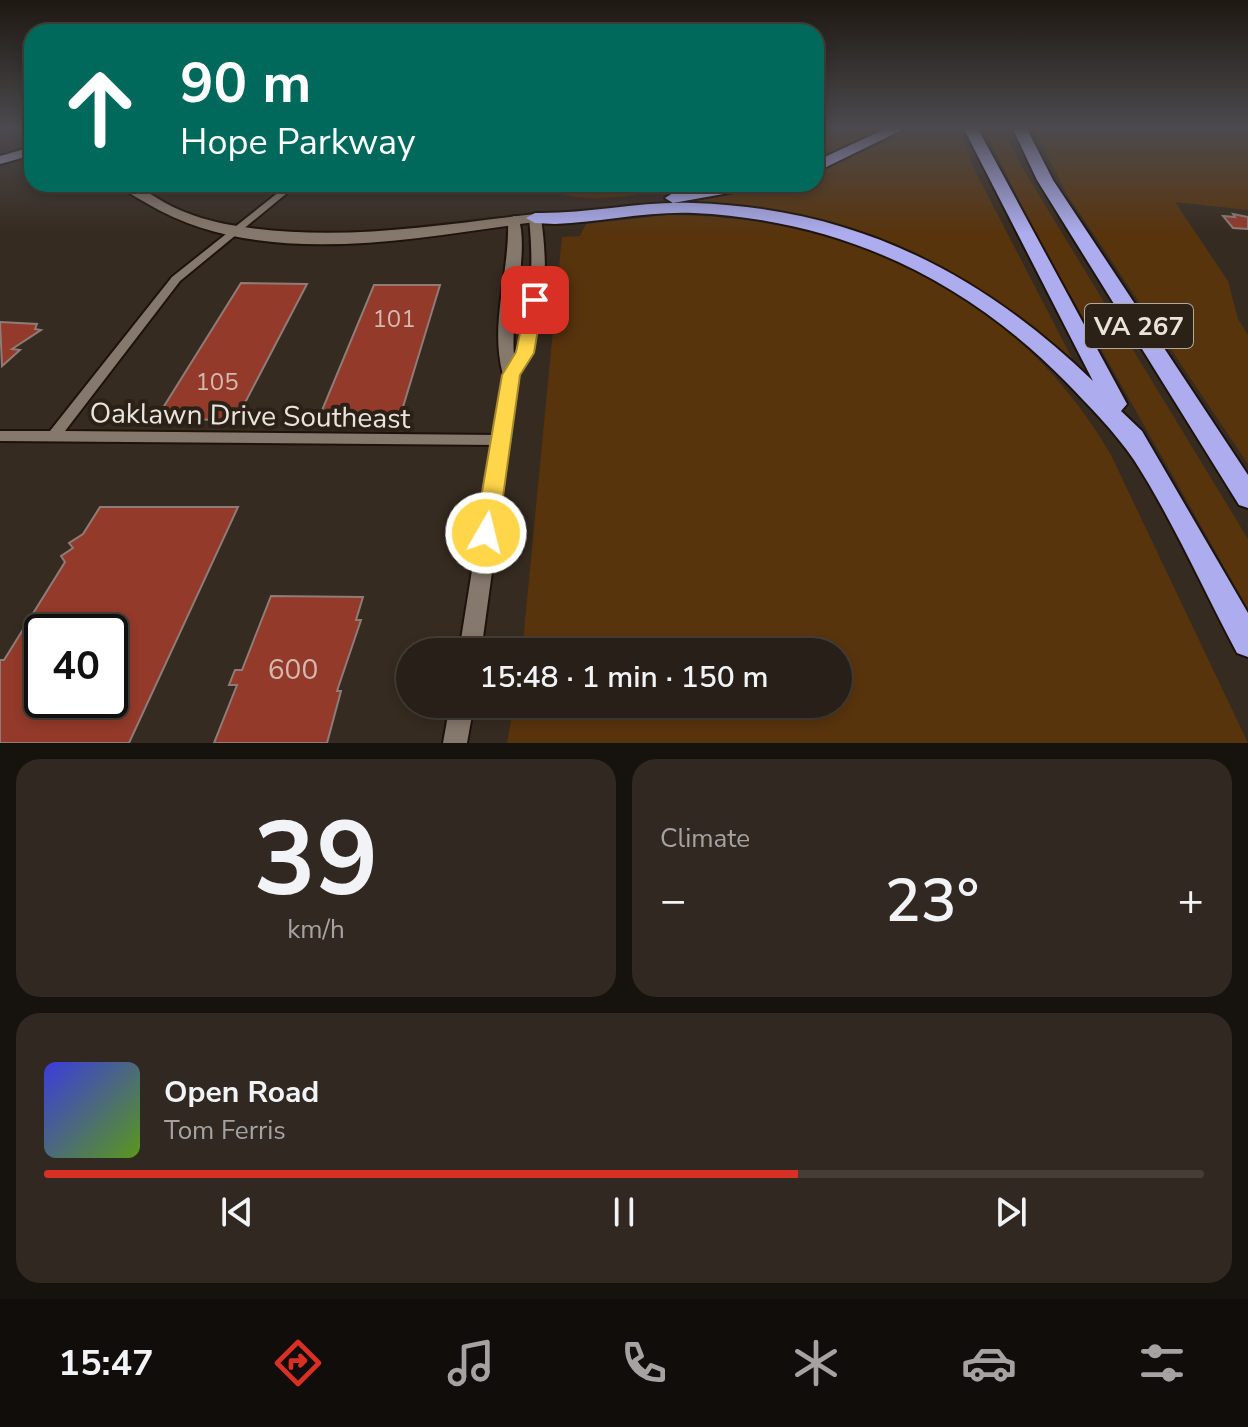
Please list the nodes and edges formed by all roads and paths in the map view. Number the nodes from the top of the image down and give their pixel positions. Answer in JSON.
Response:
{"nodes":[{"id":1,"x":989,"y":164,"type":"edge"},
{"id":2,"x":1037,"y":164,"type":"edge"},
{"id":3,"x":24,"y":166,"type":"edge"},
{"id":4,"x":0,"y":173,"type":"edge"},
{"id":5,"x":137,"y":192,"type":"edge"},
{"id":6,"x":284,"y":192,"type":"edge"},
{"id":7,"x":708,"y":192,"type":"edge"},
{"id":8,"x":535,"y":218,"type":"junction"},
{"id":9,"x":514,"y":220,"type":"junction"},
{"id":10,"x":234,"y":230,"type":"junction"},
{"id":11,"x":511,"y":375,"type":"junction"},
{"id":12,"x":0,"y":436,"type":"edge"},
{"id":13,"x":54,"y":436,"type":"junction"},
{"id":14,"x":500,"y":440,"type":"junction"},
{"id":15,"x":1140,"y":450,"type":"junction"},
{"id":16,"x":1248,"y":497,"type":"edge"},
{"id":17,"x":472,"y":638,"type":"edge"},
{"id":18,"x":1248,"y":642,"type":"edge"},
{"id":19,"x":459,"y":718,"type":"edge"},
{"id":20,"x":455,"y":743,"type":"edge"}],
"edges":[{"from":1,"to":15,"type":"highway","number":"VA 267"},
{"from":2,"to":16,"type":"highway","number":"VA 267"},
{"from":3,"to":4,"type":"main road"},
{"from":5,"to":10,"type":"main road"},
{"from":6,"to":10,"type":"street"},
{"from":7,"to":8,"type":"highway"},
{"from":8,"to":9,"type":"main road"},
{"from":8,"to":11,"type":"street"},
{"from":8,"to":15,"type":"highway"},
{"from":9,"to":10,"type":"main road"},
{"from":9,"to":11,"type":"street"},
{"from":10,"to":13,"type":"street"},
{"from":11,"to":14,"type":"street"},
{"from":12,"to":13,"type":"street","name":"Oaklawn Drive Southeast"},
{"from":13,"to":14,"type":"street","name":"Oaklawn Drive Southeast"},
{"from":14,"to":17,"type":"street"},
{"from":15,"to":18,"type":"highway","number":"VA 267"},
{"from":19,"to":20,"type":"street"}]}
